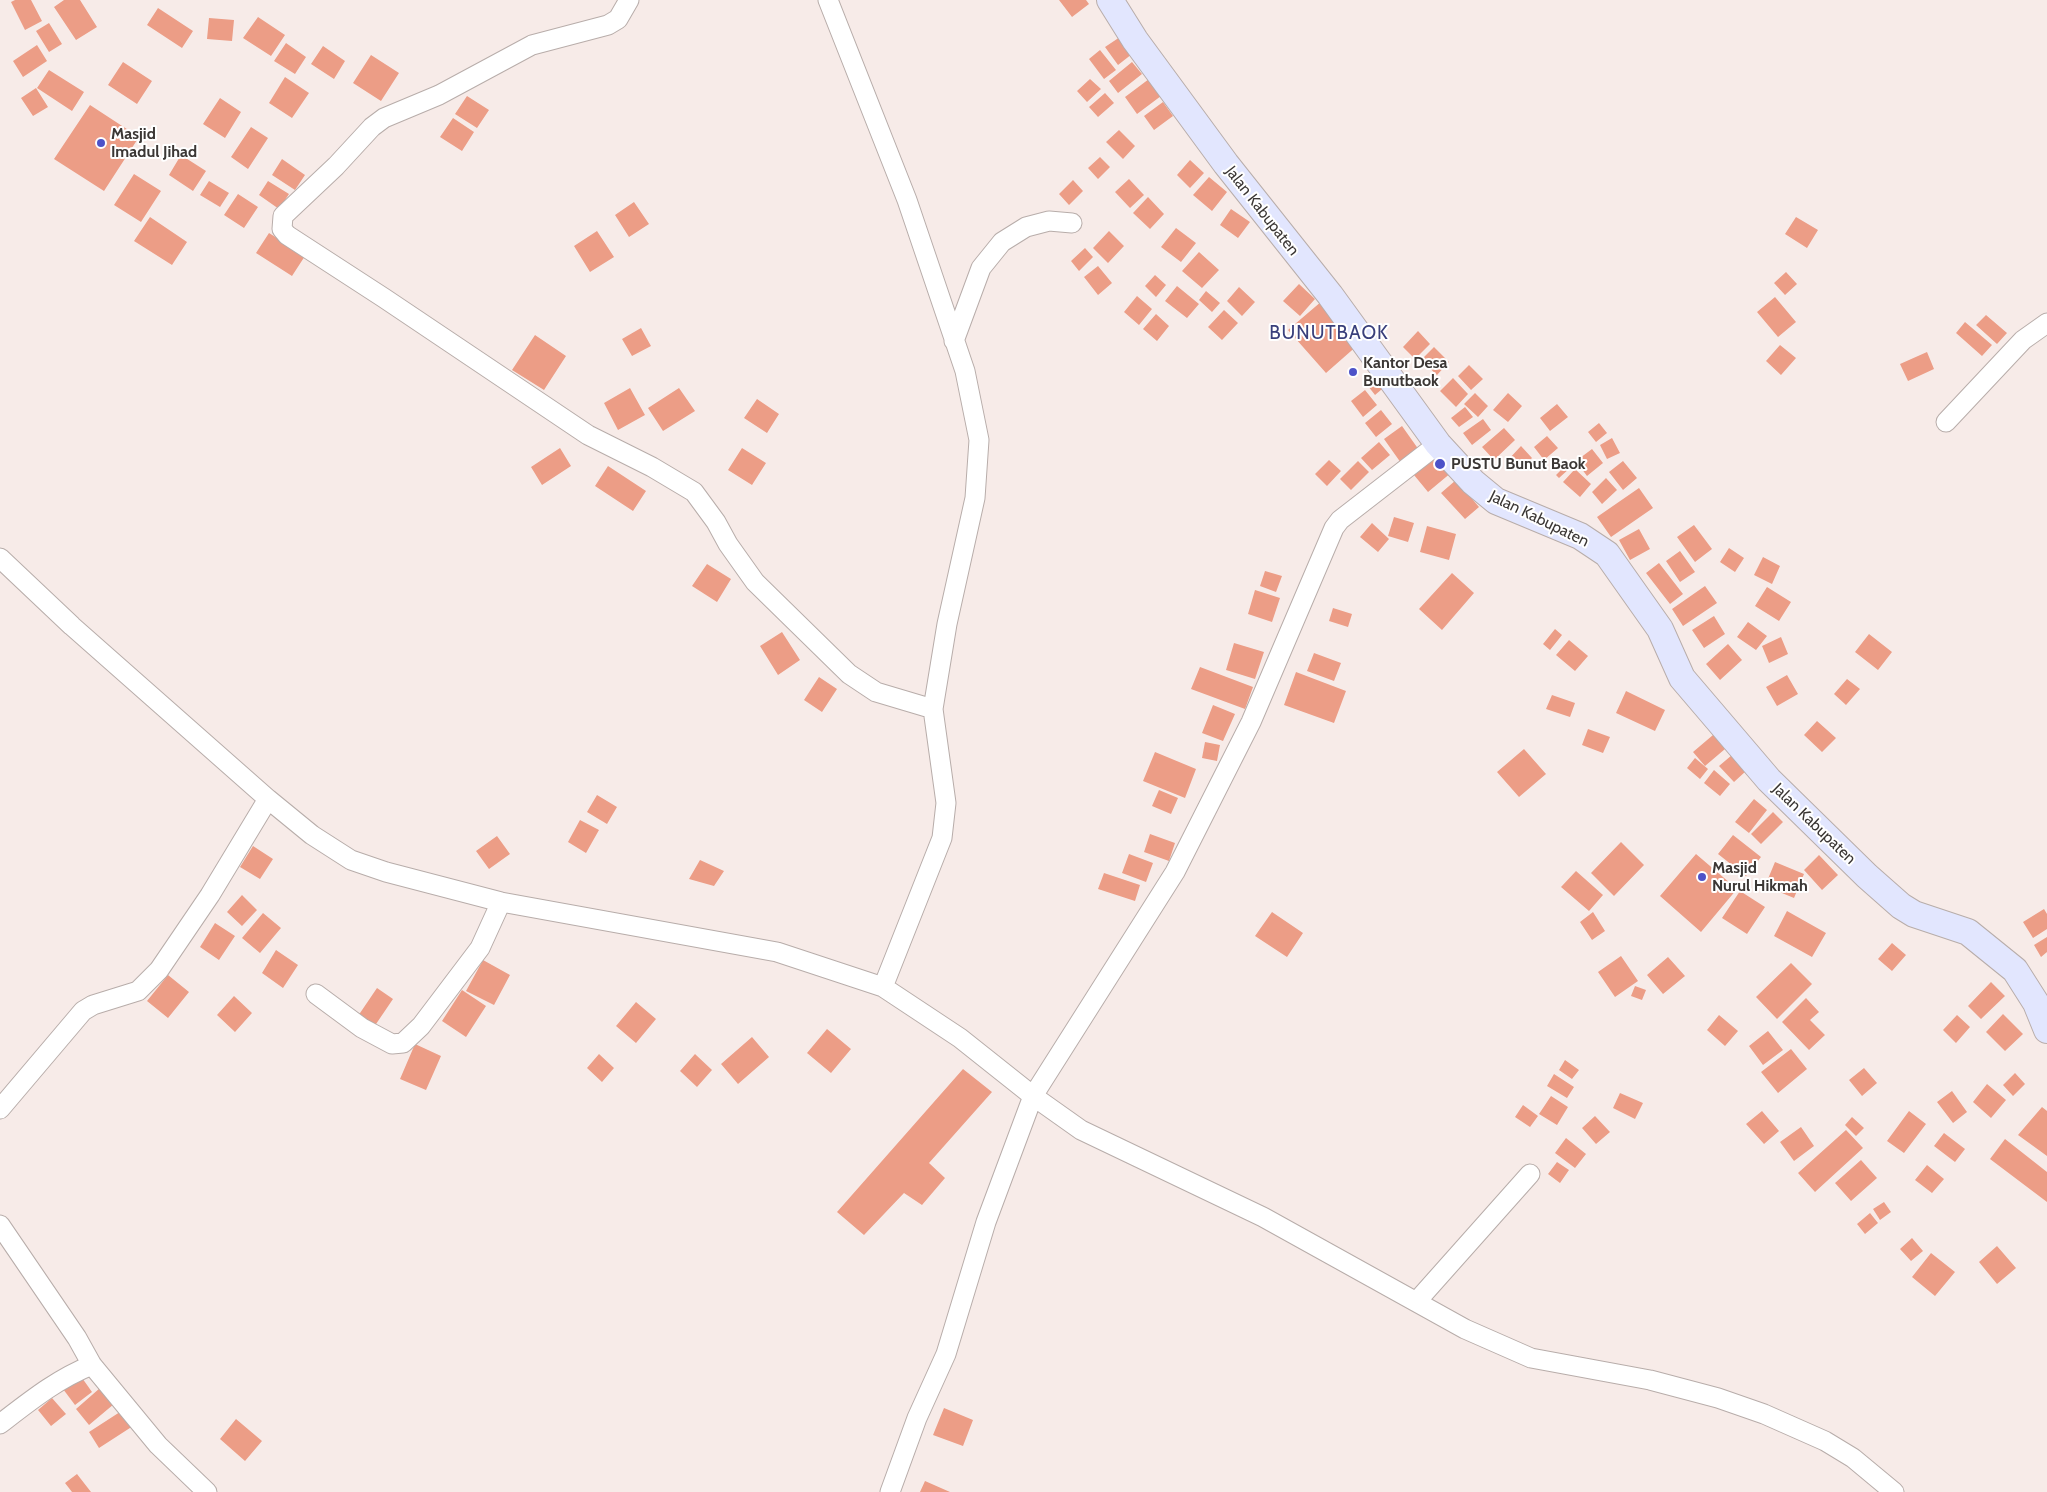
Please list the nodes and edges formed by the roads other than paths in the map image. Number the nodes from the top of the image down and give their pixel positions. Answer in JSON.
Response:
{"nodes":[{"id":1,"x":629,"y":0,"type":"edge"},
{"id":2,"x":828,"y":0,"type":"edge"},
{"id":3,"x":1110,"y":0,"type":"edge"},
{"id":4,"x":1072,"y":223,"type":"dead end"},
{"id":5,"x":2047,"y":323,"type":"edge"},
{"id":6,"x":954,"y":341,"type":"junction"},
{"id":7,"x":1946,"y":422,"type":"dead end"},
{"id":8,"x":1438,"y":444,"type":"junction"},
{"id":9,"x":0,"y":558,"type":"edge"},
{"id":10,"x":933,"y":709,"type":"junction"},
{"id":11,"x":268,"y":799,"type":"junction"},
{"id":12,"x":501,"y":902,"type":"junction"},
{"id":13,"x":883,"y":987,"type":"junction"},
{"id":14,"x":316,"y":994,"type":"dead end"},
{"id":15,"x":2047,"y":1030,"type":"edge"},
{"id":16,"x":1033,"y":1096,"type":"junction"},
{"id":17,"x":0,"y":1109,"type":"edge"},
{"id":18,"x":1530,"y":1174,"type":"dead end"},
{"id":19,"x":0,"y":1225,"type":"edge"},
{"id":20,"x":1417,"y":1301,"type":"junction"},
{"id":21,"x":92,"y":1365,"type":"junction"},
{"id":22,"x":0,"y":1424,"type":"edge"},
{"id":23,"x":207,"y":1492,"type":"edge"},
{"id":24,"x":890,"y":1492,"type":"edge"},
{"id":25,"x":1894,"y":1492,"type":"edge"}],
"edges":[{"from":1,"to":10,"type":"street"},
{"from":2,"to":6,"type":"street"},
{"from":3,"to":8,"type":"street","name":"Jalan Kabupaten"},
{"from":4,"to":6,"type":"street"},
{"from":5,"to":7,"type":"street"},
{"from":6,"to":10,"type":"street"},
{"from":8,"to":15,"type":"street","name":"Jalan Kabupaten"},
{"from":8,"to":16,"type":"street"},
{"from":9,"to":11,"type":"street"},
{"from":10,"to":13,"type":"street"},
{"from":11,"to":12,"type":"street"},
{"from":11,"to":17,"type":"street"},
{"from":12,"to":13,"type":"street"},
{"from":12,"to":14,"type":"street"},
{"from":13,"to":16,"type":"street"},
{"from":16,"to":20,"type":"street"},
{"from":16,"to":24,"type":"street"},
{"from":18,"to":20,"type":"street"},
{"from":19,"to":21,"type":"street"},
{"from":20,"to":25,"type":"street"},
{"from":21,"to":22,"type":"street"},
{"from":21,"to":23,"type":"street"}]}
